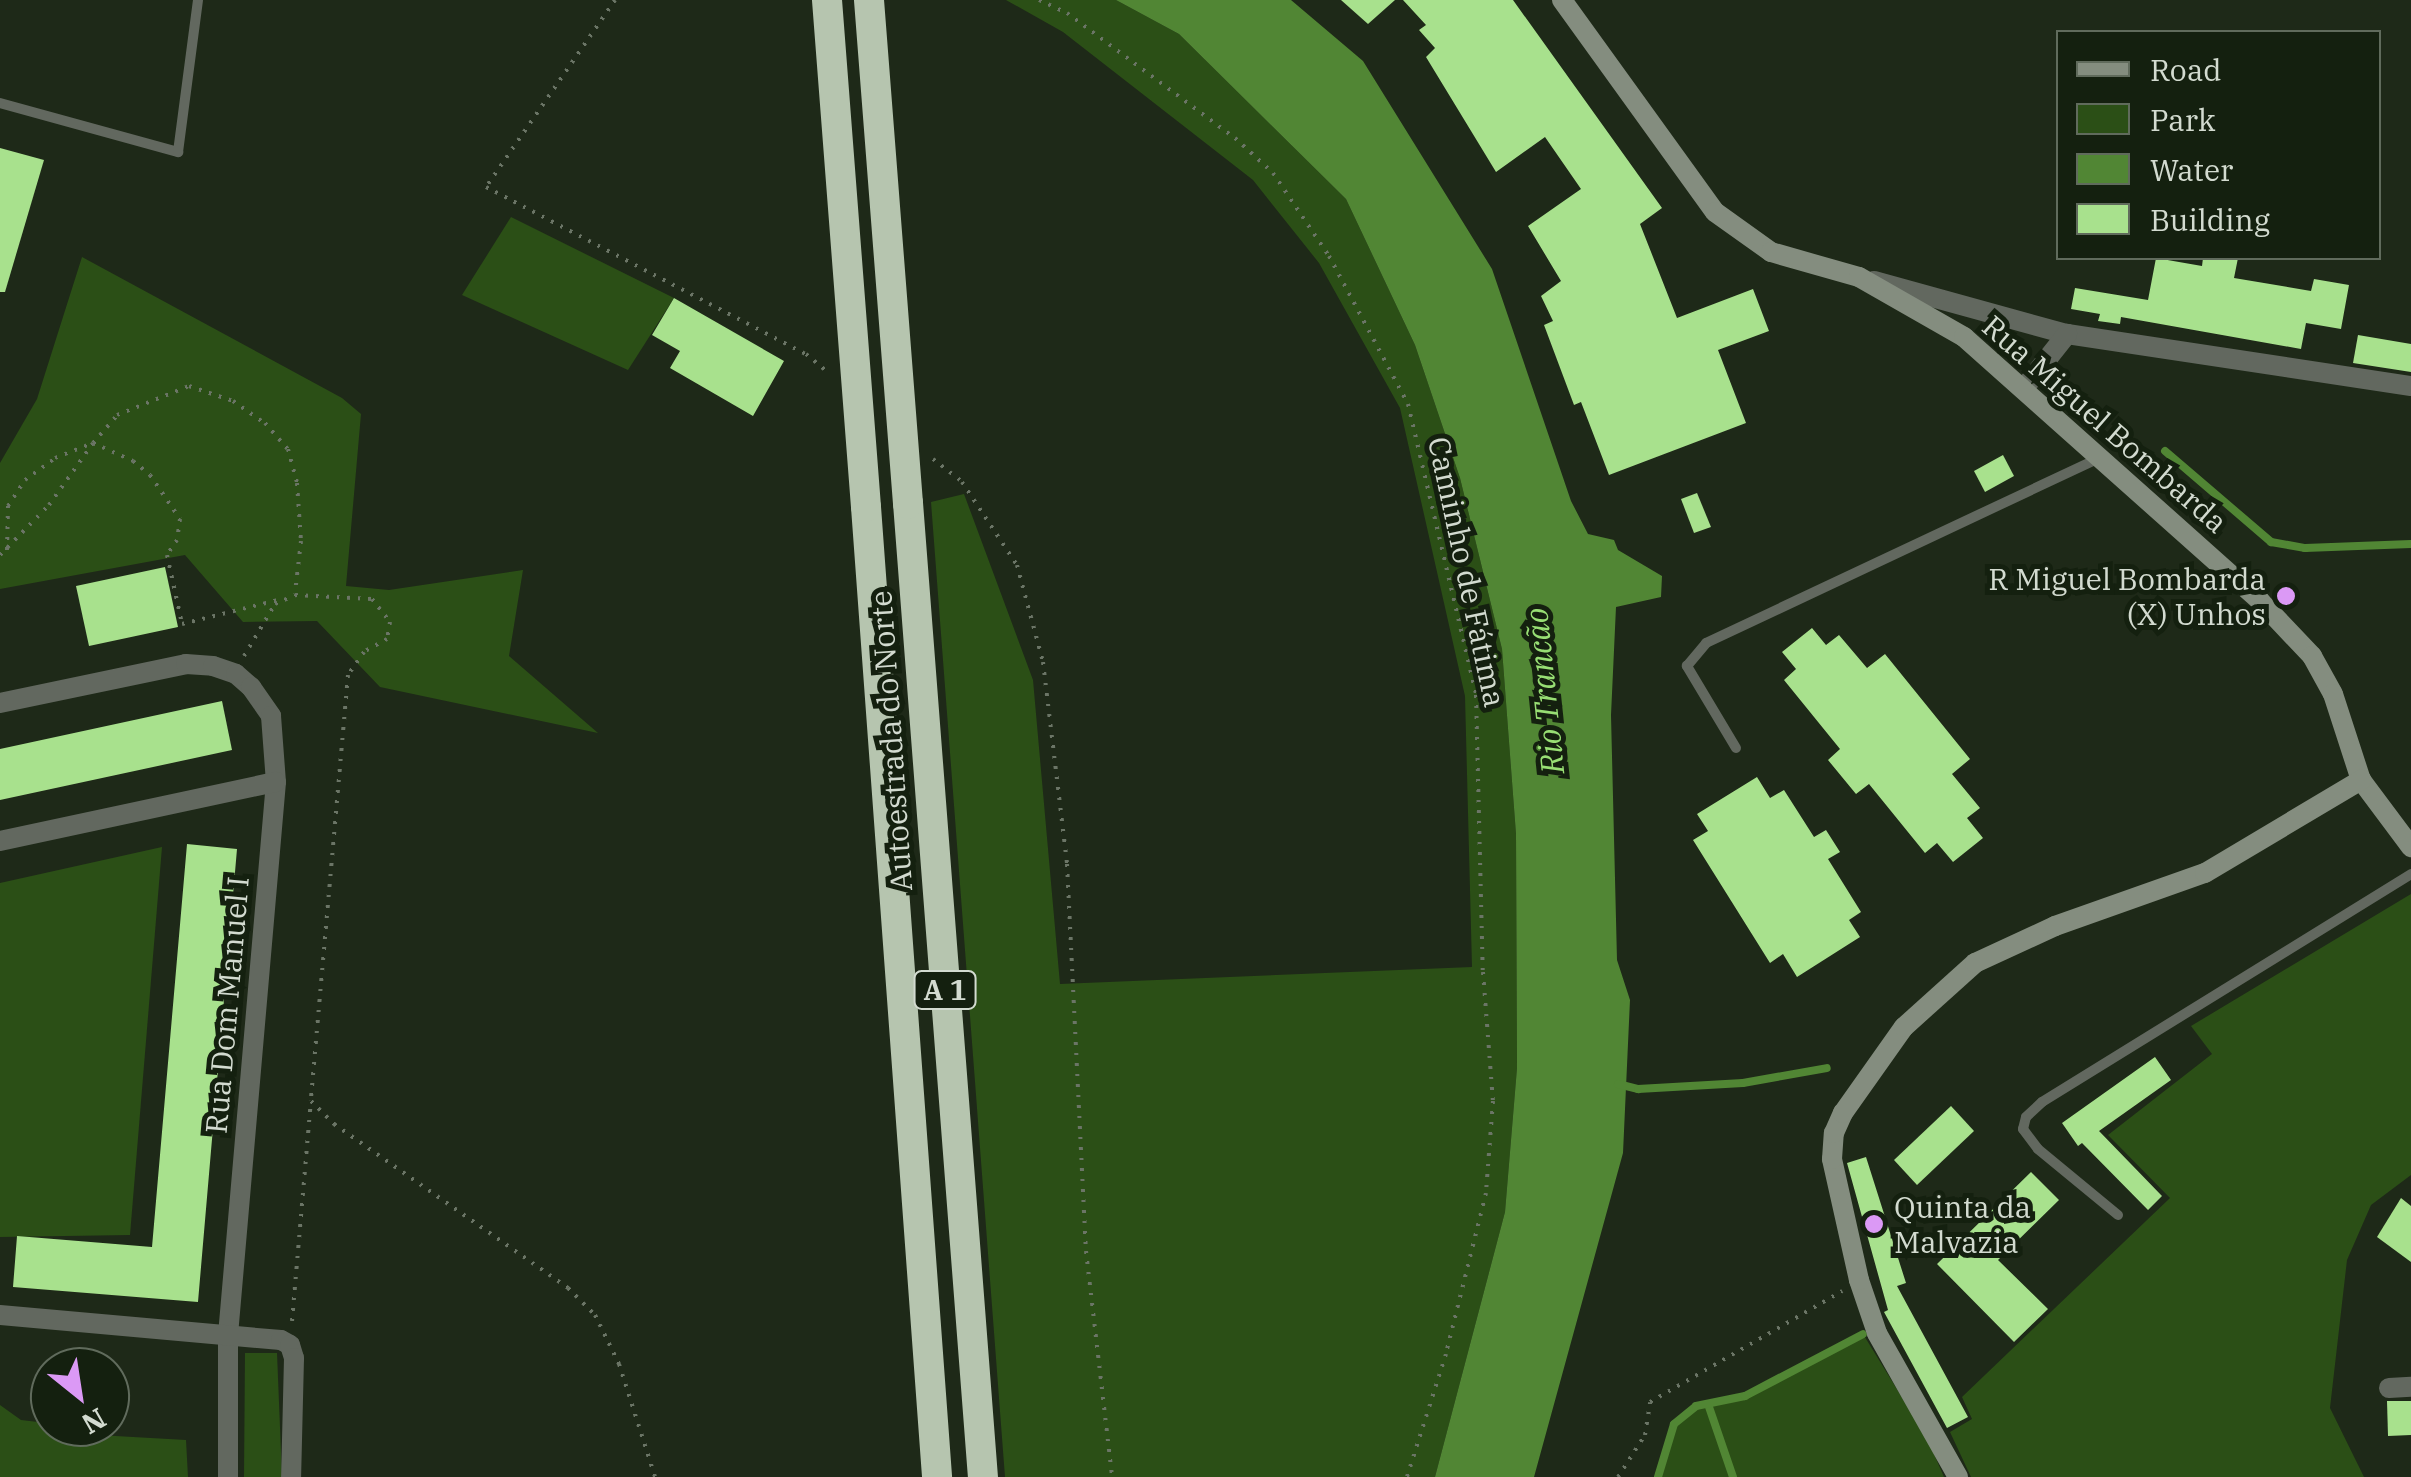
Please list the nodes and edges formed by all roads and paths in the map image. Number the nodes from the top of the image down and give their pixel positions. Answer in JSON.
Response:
{"nodes":[{"id":1,"x":198,"y":0,"type":"edge"},
{"id":2,"x":615,"y":0,"type":"edge"},
{"id":3,"x":827,"y":0,"type":"edge"},
{"id":4,"x":870,"y":0,"type":"edge"},
{"id":5,"x":1039,"y":0,"type":"edge"},
{"id":6,"x":1562,"y":0,"type":"edge"},
{"id":7,"x":0,"y":103,"type":"edge"},
{"id":8,"x":1859,"y":277,"type":"junction"},
{"id":9,"x":2067,"y":334,"type":"junction"},
{"id":10,"x":830,"y":374,"type":"dead end"},
{"id":11,"x":2411,"y":386,"type":"edge"},
{"id":12,"x":2025,"y":387,"type":"junction"},
{"id":13,"x":93,"y":443,"type":"junction"},
{"id":14,"x":2100,"y":457,"type":"junction"},
{"id":15,"x":932,"y":458,"type":"dead end"},
{"id":16,"x":7,"y":550,"type":"junction"},
{"id":17,"x":0,"y":555,"type":"edge"},
{"id":18,"x":295,"y":595,"type":"junction"},
{"id":19,"x":244,"y":680,"type":"junction"},
{"id":20,"x":0,"y":703,"type":"edge"},
{"id":21,"x":1736,"y":748,"type":"dead end"},
{"id":22,"x":2361,"y":780,"type":"junction"},
{"id":23,"x":276,"y":782,"type":"junction"},
{"id":24,"x":0,"y":841,"type":"edge"},
{"id":25,"x":2411,"y":848,"type":"edge"},
{"id":26,"x":2411,"y":874,"type":"edge"},
{"id":27,"x":311,"y":1101,"type":"junction"},
{"id":28,"x":2118,"y":1215,"type":"dead end"},
{"id":29,"x":1859,"y":1280,"type":"junction"},
{"id":30,"x":0,"y":1315,"type":"edge"},
{"id":31,"x":228,"y":1335,"type":"junction"},
{"id":32,"x":290,"y":1345,"type":"junction"},
{"id":33,"x":2411,"y":1387,"type":"edge"},
{"id":34,"x":2389,"y":1388,"type":"dead end"},
{"id":35,"x":228,"y":1477,"type":"edge"},
{"id":36,"x":292,"y":1477,"type":"edge"},
{"id":37,"x":654,"y":1477,"type":"edge"},
{"id":38,"x":937,"y":1477,"type":"edge"},
{"id":39,"x":982,"y":1477,"type":"edge"},
{"id":40,"x":1112,"y":1477,"type":"edge"},
{"id":41,"x":1407,"y":1477,"type":"edge"},
{"id":42,"x":1618,"y":1477,"type":"edge"},
{"id":43,"x":1958,"y":1477,"type":"edge"}],
"edges":[{"from":1,"to":7,"type":"lane"},
{"from":2,"to":10,"type":"path"},
{"from":3,"to":38,"type":"highway","name":"Autoestrada do Norte","number":"A 1","bridge":true},
{"from":4,"to":39,"type":"highway","name":"Autoestrada do Norte","number":"A 1","bridge":true},
{"from":5,"to":41,"type":"path","name":"Caminho de Fátima"},
{"from":6,"to":8,"type":"main road","name":"Rua Miguel Bombarda"},
{"from":8,"to":9,"type":"street"},
{"from":8,"to":12,"type":"main road","name":"Rua Miguel Bombarda"},
{"from":9,"to":11,"type":"street"},
{"from":9,"to":12,"type":"street"},
{"from":12,"to":14,"type":"main road","name":"Rua Miguel Bombarda"},
{"from":13,"to":16,"type":"path"},
{"from":13,"to":16,"type":"path"},
{"from":13,"to":18,"type":"path"},
{"from":13,"to":18,"type":"path"},
{"from":14,"to":21,"type":"lane"},
{"from":14,"to":22,"type":"main road","name":"Rua Miguel Bombarda"},
{"from":15,"to":40,"type":"path"},
{"from":16,"to":17,"type":"path"},
{"from":18,"to":19,"type":"path"},
{"from":18,"to":27,"type":"path"},
{"from":19,"to":20,"type":"street"},
{"from":19,"to":23,"type":"street","name":"Rua Dom Manuel I"},
{"from":22,"to":25,"type":"main road","name":"Rua Miguel Bombarda"},
{"from":22,"to":29,"type":"main road"},
{"from":23,"to":24,"type":"street"},
{"from":23,"to":31,"type":"street","name":"Rua Dom Manuel I"},
{"from":26,"to":28,"type":"lane"},
{"from":27,"to":32,"type":"path"},
{"from":27,"to":37,"type":"path"},
{"from":29,"to":42,"type":"path"},
{"from":29,"to":43,"type":"main road"},
{"from":30,"to":31,"type":"street"},
{"from":31,"to":32,"type":"street"},
{"from":31,"to":35,"type":"street","name":"Rua Dom Manuel I"},
{"from":32,"to":36,"type":"street"},
{"from":33,"to":34,"type":"street"}]}
